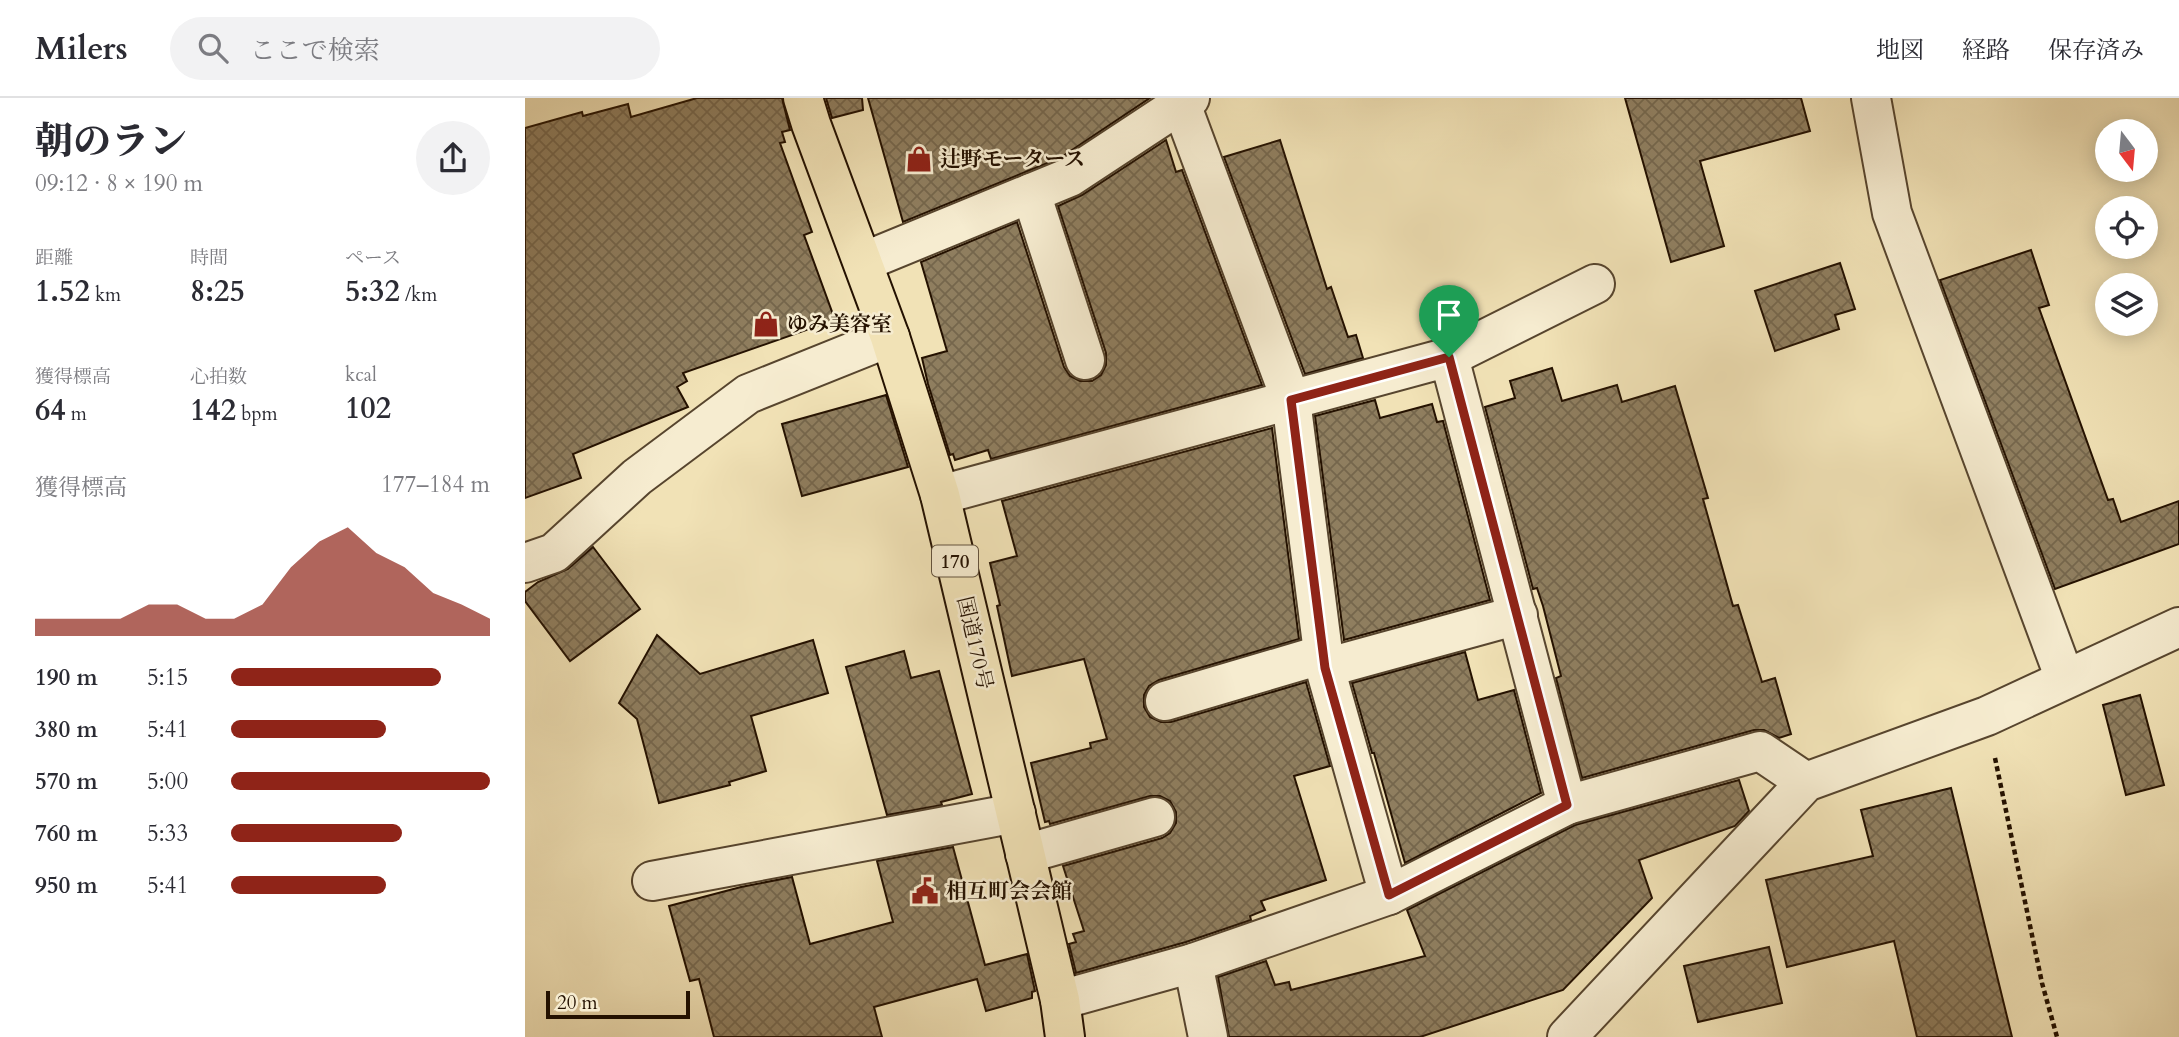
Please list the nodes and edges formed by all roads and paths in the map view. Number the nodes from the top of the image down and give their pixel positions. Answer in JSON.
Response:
{"nodes":[{"id":1,"x":803,"y":98,"type":"edge"},
{"id":2,"x":1871,"y":98,"type":"edge"},
{"id":3,"x":1186,"y":101,"type":"edge"},
{"id":4,"x":1031,"y":193,"type":"junction"},
{"id":5,"x":863,"y":262,"type":"junction"},
{"id":6,"x":1595,"y":284,"type":"dead end"},
{"id":7,"x":890,"y":337,"type":"junction"},
{"id":8,"x":1449,"y":357,"type":"junction"},
{"id":9,"x":1085,"y":360,"type":"dead end"},
{"id":10,"x":1291,"y":400,"type":"junction"},
{"id":11,"x":940,"y":495,"type":"junction"},
{"id":12,"x":525,"y":563,"type":"edge"},
{"id":13,"x":1518,"y":615,"type":"junction"},
{"id":14,"x":2179,"y":627,"type":"edge"},
{"id":15,"x":1325,"y":661,"type":"junction"},
{"id":16,"x":2065,"y":679,"type":"junction"},
{"id":17,"x":1165,"y":701,"type":"dead end"},
{"id":18,"x":1986,"y":716,"type":"junction"},
{"id":19,"x":1806,"y":782,"type":"junction"},
{"id":20,"x":1567,"y":805,"type":"junction"},
{"id":21,"x":1016,"y":813,"type":"junction"},
{"id":22,"x":1155,"y":817,"type":"dead end"},
{"id":23,"x":1025,"y":854,"type":"junction"},
{"id":24,"x":652,"y":881,"type":"dead end"},
{"id":25,"x":1389,"y":895,"type":"junction"},
{"id":26,"x":1193,"y":963,"type":"junction"},
{"id":27,"x":1063,"y":1019,"type":"edge"},
{"id":28,"x":1208,"y":1037,"type":"edge"},
{"id":29,"x":1567,"y":1037,"type":"edge"},
{"id":30,"x":2057,"y":1037,"type":"edge"}],
"edges":[{"from":1,"to":5,"type":"highway","name":"国道170号","number":"170"},
{"from":2,"to":16,"type":"street"},
{"from":3,"to":4,"type":"street"},
{"from":3,"to":10,"type":"street"},
{"from":4,"to":5,"type":"street"},
{"from":4,"to":9,"type":"street"},
{"from":5,"to":7,"type":"highway","name":"国道170号","number":"170"},
{"from":6,"to":8,"type":"street"},
{"from":7,"to":11,"type":"highway","name":"国道170号","number":"170"},
{"from":7,"to":12,"type":"street"},
{"from":8,"to":10,"type":"street"},
{"from":8,"to":13,"type":"street"},
{"from":10,"to":11,"type":"street"},
{"from":10,"to":15,"type":"street"},
{"from":11,"to":21,"type":"highway","name":"国道170号","number":"170"},
{"from":13,"to":15,"type":"street"},
{"from":13,"to":20,"type":"street"},
{"from":14,"to":16,"type":"street"},
{"from":15,"to":17,"type":"street"},
{"from":15,"to":25,"type":"street"},
{"from":16,"to":18,"type":"street"},
{"from":18,"to":19,"type":"street"},
{"from":18,"to":30,"type":"path"},
{"from":19,"to":20,"type":"street"},
{"from":19,"to":29,"type":"street"},
{"from":20,"to":25,"type":"street"},
{"from":21,"to":23,"type":"highway","name":"国道170号","number":"170"},
{"from":21,"to":24,"type":"street"},
{"from":22,"to":23,"type":"street"},
{"from":23,"to":27,"type":"highway","name":"国道170号","number":"170"},
{"from":25,"to":26,"type":"street"},
{"from":26,"to":27,"type":"street"},
{"from":26,"to":28,"type":"street"}]}
